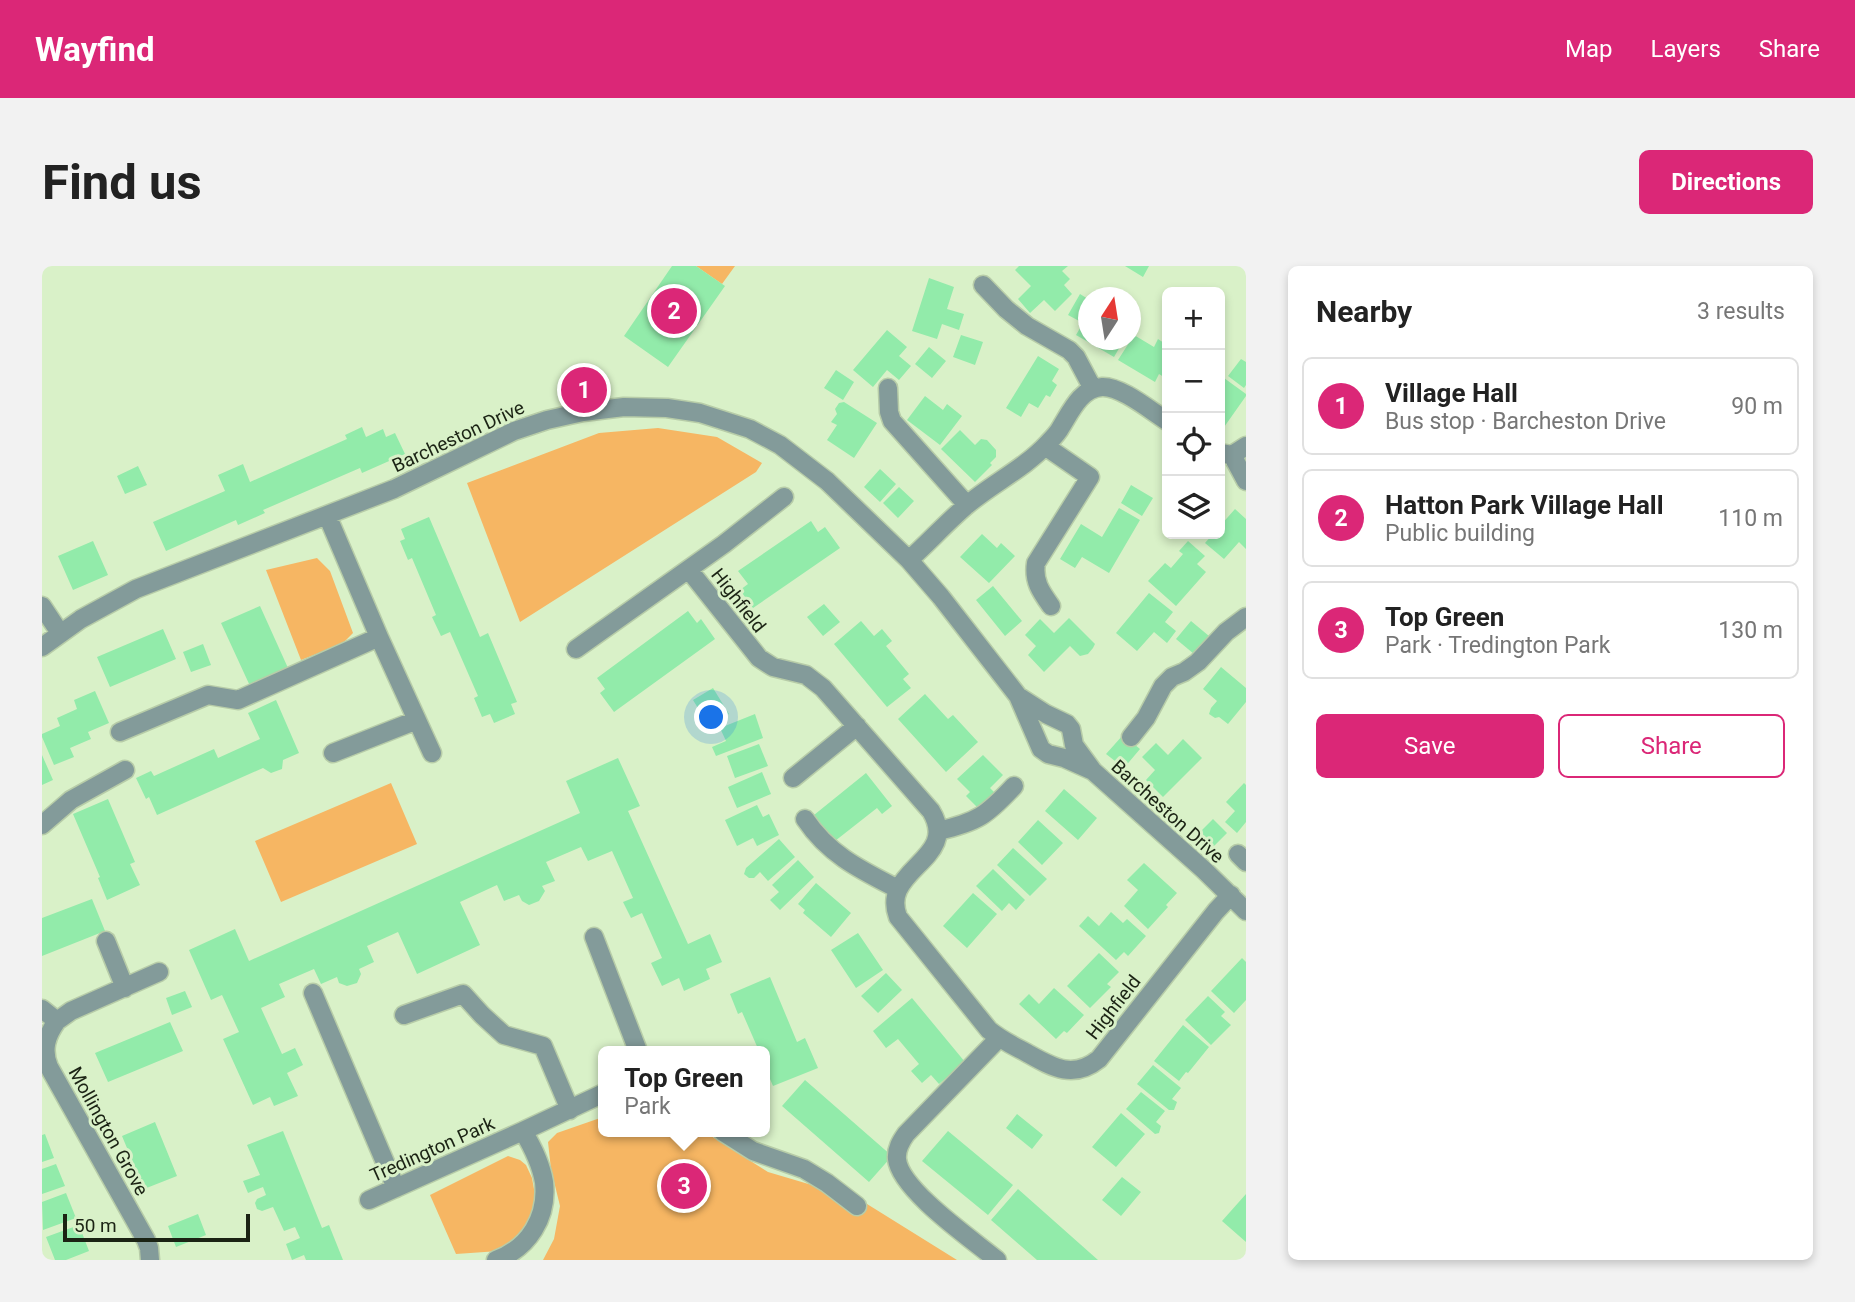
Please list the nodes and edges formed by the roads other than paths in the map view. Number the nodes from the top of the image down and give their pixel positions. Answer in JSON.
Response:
{"nodes":[{"id":1,"x":982,"y":285,"type":"dead end"},
{"id":2,"x":888,"y":388,"type":"dead end"},
{"id":3,"x":1093,"y":389,"type":"junction"},
{"id":4,"x":1162,"y":418,"type":"edge"},
{"id":5,"x":1045,"y":446,"type":"junction"},
{"id":6,"x":1233,"y":451,"type":"edge"},
{"id":7,"x":1246,"y":481,"type":"edge"},
{"id":8,"x":784,"y":496,"type":"dead end"},
{"id":9,"x":967,"y":505,"type":"junction"},
{"id":10,"x":327,"y":514,"type":"junction"},
{"id":11,"x":909,"y":560,"type":"junction"},
{"id":12,"x":689,"y":570,"type":"junction"},
{"id":13,"x":42,"y":606,"type":"edge"},
{"id":14,"x":1051,"y":606,"type":"dead end"},
{"id":15,"x":1246,"y":617,"type":"edge"},
{"id":16,"x":60,"y":633,"type":"junction"},
{"id":17,"x":379,"y":637,"type":"junction"},
{"id":18,"x":42,"y":647,"type":"edge"},
{"id":19,"x":576,"y":649,"type":"dead end"},
{"id":20,"x":1017,"y":696,"type":"junction"},
{"id":21,"x":417,"y":720,"type":"junction"},
{"id":22,"x":857,"y":726,"type":"junction"},
{"id":23,"x":120,"y":732,"type":"dead end"},
{"id":24,"x":1130,"y":737,"type":"dead end"},
{"id":25,"x":333,"y":753,"type":"dead end"},
{"id":26,"x":432,"y":753,"type":"dead end"},
{"id":27,"x":125,"y":770,"type":"dead end"},
{"id":28,"x":1093,"y":771,"type":"junction"},
{"id":29,"x":793,"y":778,"type":"dead end"},
{"id":30,"x":1014,"y":786,"type":"dead end"},
{"id":31,"x":805,"y":819,"type":"dead end"},
{"id":32,"x":42,"y":825,"type":"edge"},
{"id":33,"x":938,"y":831,"type":"junction"},
{"id":34,"x":898,"y":889,"type":"junction"},
{"id":35,"x":1231,"y":895,"type":"junction"},
{"id":36,"x":1246,"y":911,"type":"edge"},
{"id":37,"x":594,"y":937,"type":"dead end"},
{"id":38,"x":106,"y":942,"type":"dead end"},
{"id":39,"x":159,"y":972,"type":"dead end"},
{"id":40,"x":125,"y":988,"type":"junction"},
{"id":41,"x":313,"y":993,"type":"dead end"},
{"id":42,"x":42,"y":1009,"type":"edge"},
{"id":43,"x":404,"y":1015,"type":"dead end"},
{"id":44,"x":57,"y":1021,"type":"junction"},
{"id":45,"x":999,"y":1038,"type":"junction"},
{"id":46,"x":636,"y":1046,"type":"edge"},
{"id":47,"x":598,"y":1096,"type":"edge"},
{"id":48,"x":570,"y":1110,"type":"junction"},
{"id":49,"x":523,"y":1131,"type":"junction"},
{"id":50,"x":731,"y":1137,"type":"edge"},
{"id":51,"x":396,"y":1188,"type":"junction"},
{"id":52,"x":369,"y":1200,"type":"dead end"},
{"id":53,"x":857,"y":1206,"type":"dead end"},
{"id":54,"x":150,"y":1260,"type":"edge"},
{"id":55,"x":496,"y":1260,"type":"edge"},
{"id":56,"x":998,"y":1260,"type":"edge"}],
"edges":[{"from":1,"to":3,"type":"street"},
{"from":2,"to":9,"type":"street"},
{"from":3,"to":4,"type":"street"},
{"from":3,"to":5,"type":"street"},
{"from":5,"to":9,"type":"street"},
{"from":5,"to":14,"type":"street"},
{"from":6,"to":7,"type":"street"},
{"from":8,"to":12,"type":"street","name":"Highfield"},
{"from":9,"to":11,"type":"street"},
{"from":10,"to":11,"type":"street","name":"Barcheston Drive"},
{"from":10,"to":16,"type":"street","name":"Barcheston Drive"},
{"from":10,"to":17,"type":"street"},
{"from":11,"to":20,"type":"street","name":"Barcheston Drive"},
{"from":12,"to":19,"type":"street","name":"Highfield"},
{"from":12,"to":22,"type":"street","name":"Highfield"},
{"from":13,"to":16,"type":"street"},
{"from":15,"to":24,"type":"street"},
{"from":16,"to":18,"type":"street","name":"Barcheston Drive"},
{"from":17,"to":21,"type":"street"},
{"from":17,"to":23,"type":"street"},
{"from":20,"to":28,"type":"street"},
{"from":20,"to":28,"type":"street"},
{"from":21,"to":25,"type":"street"},
{"from":21,"to":26,"type":"street"},
{"from":22,"to":29,"type":"street"},
{"from":22,"to":33,"type":"street","name":"Highfield"},
{"from":27,"to":32,"type":"street"},
{"from":28,"to":35,"type":"street","name":"Barcheston Drive"},
{"from":30,"to":33,"type":"street"},
{"from":31,"to":34,"type":"street"},
{"from":33,"to":34,"type":"street"},
{"from":34,"to":45,"type":"street","name":"Highfield"},
{"from":35,"to":36,"type":"street","name":"Barcheston Drive"},
{"from":35,"to":45,"type":"street","name":"Highfield"},
{"from":37,"to":46,"type":"street"},
{"from":38,"to":40,"type":"street"},
{"from":39,"to":40,"type":"street"},
{"from":40,"to":44,"type":"street"},
{"from":41,"to":51,"type":"street"},
{"from":42,"to":44,"type":"street"},
{"from":43,"to":48,"type":"street"},
{"from":44,"to":54,"type":"street","name":"Mollington Grove"},
{"from":45,"to":56,"type":"street"},
{"from":47,"to":48,"type":"street"},
{"from":48,"to":49,"type":"street"},
{"from":49,"to":51,"type":"street","name":"Tredington Park"},
{"from":49,"to":55,"type":"street","name":"Tredington Park"},
{"from":50,"to":53,"type":"street"},
{"from":51,"to":52,"type":"street","name":"Tredington Park"}]}
